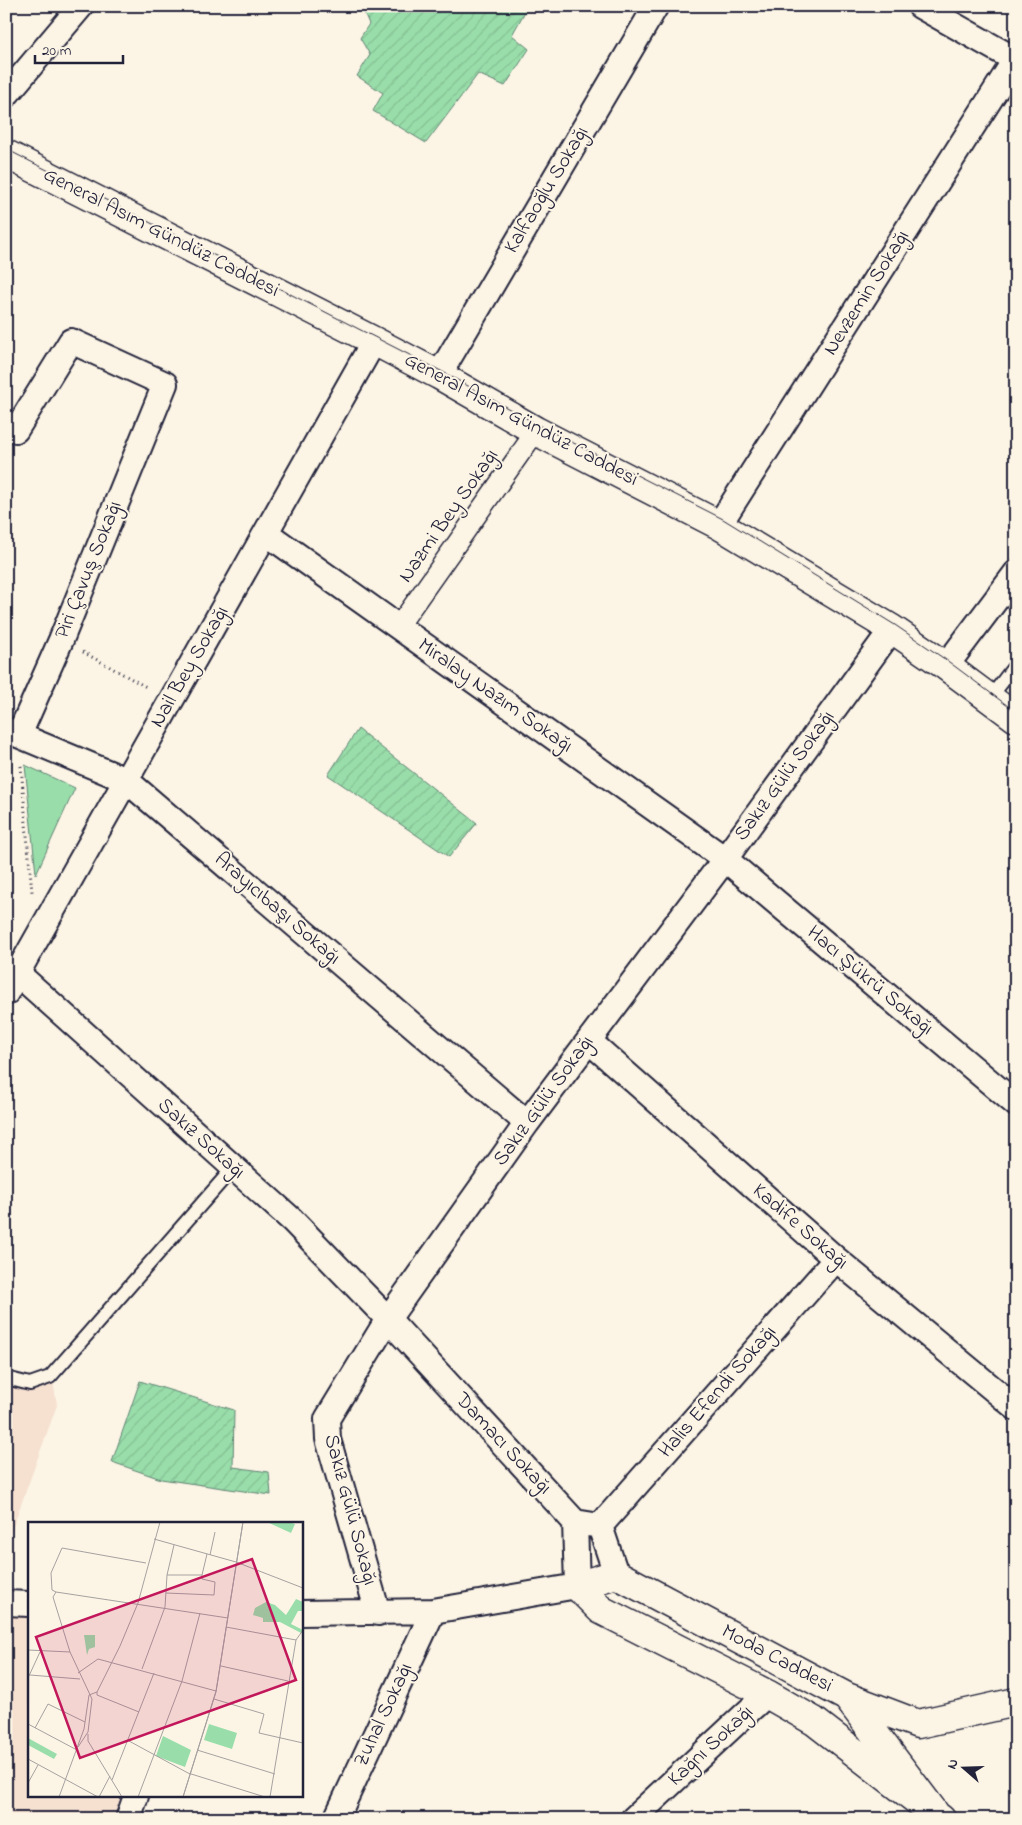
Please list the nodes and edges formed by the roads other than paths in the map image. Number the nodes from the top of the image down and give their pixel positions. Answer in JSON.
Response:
{"nodes":[{"id":1,"x":81,"y":6,"type":"edge"},
{"id":2,"x":656,"y":6,"type":"edge"},
{"id":3,"x":920,"y":6,"type":"edge"},
{"id":4,"x":1015,"y":60,"type":"edge"},
{"id":5,"x":6,"y":96,"type":"edge"},
{"id":6,"x":6,"y":154,"type":"edge"},
{"id":7,"x":374,"y":341,"type":"junction"},
{"id":8,"x":439,"y":375,"type":"junction"},
{"id":9,"x":6,"y":426,"type":"edge"},
{"id":10,"x":536,"y":431,"type":"junction"},
{"id":11,"x":719,"y":525,"type":"junction"},
{"id":12,"x":266,"y":533,"type":"junction"},
{"id":13,"x":1016,"y":573,"type":"edge"},
{"id":14,"x":398,"y":627,"type":"junction"},
{"id":15,"x":892,"y":629,"type":"junction"},
{"id":16,"x":1016,"y":664,"type":"edge"},
{"id":17,"x":946,"y":666,"type":"junction"},
{"id":18,"x":990,"y":698,"type":"junction"},
{"id":19,"x":1016,"y":718,"type":"edge"},
{"id":20,"x":12,"y":732,"type":"edge"},
{"id":21,"x":126,"y":780,"type":"junction"},
{"id":22,"x":725,"y":858,"type":"junction"},
{"id":23,"x":12,"y":969,"type":"edge"},
{"id":24,"x":6,"y":993,"type":"edge"},
{"id":25,"x":589,"y":1040,"type":"junction"},
{"id":26,"x":1016,"y":1104,"type":"edge"},
{"id":27,"x":527,"y":1123,"type":"junction"},
{"id":28,"x":233,"y":1168,"type":"junction"},
{"id":29,"x":836,"y":1259,"type":"junction"},
{"id":30,"x":388,"y":1319,"type":"junction"},
{"id":31,"x":6,"y":1378,"type":"edge"},
{"id":32,"x":1016,"y":1408,"type":"edge"},
{"id":33,"x":575,"y":1522,"type":"junction"},
{"id":34,"x":600,"y":1526,"type":"junction"},
{"id":35,"x":616,"y":1574,"type":"junction"},
{"id":36,"x":577,"y":1586,"type":"junction"},
{"id":37,"x":6,"y":1602,"type":"edge"},
{"id":38,"x":28,"y":1604,"type":"edge"},
{"id":39,"x":433,"y":1611,"type":"junction"},
{"id":40,"x":302,"y":1613,"type":"edge"},
{"id":41,"x":378,"y":1613,"type":"junction"},
{"id":42,"x":767,"y":1694,"type":"junction"},
{"id":43,"x":847,"y":1698,"type":"junction"},
{"id":44,"x":1016,"y":1702,"type":"edge"},
{"id":45,"x":135,"y":1798,"type":"edge"},
{"id":46,"x":937,"y":1815,"type":"edge"},
{"id":47,"x":128,"y":1819,"type":"edge"},
{"id":48,"x":336,"y":1819,"type":"edge"},
{"id":49,"x":633,"y":1819,"type":"edge"}],
"edges":[{"from":1,"to":5,"type":"street"},
{"from":2,"to":8,"type":"street","name":"Kalfaoğlu Sokağı"},
{"from":3,"to":4,"type":"street"},
{"from":4,"to":11,"type":"street","name":"Nevzemin Sokağı"},
{"from":6,"to":7,"type":"street","name":"General Asım Gündüz Caddesi"},
{"from":7,"to":8,"type":"street","name":"General Asım Gündüz Caddesi"},
{"from":7,"to":12,"type":"street","name":"Nail Bey Sokağı"},
{"from":8,"to":10,"type":"street","name":"General Asım Gündüz Caddesi"},
{"from":9,"to":20,"type":"street","name":"Piri Çavuş Sokağı"},
{"from":10,"to":11,"type":"street","name":"General Asım Gündüz Caddesi"},
{"from":10,"to":14,"type":"street","name":"Nazmi Bey Sokağı"},
{"from":11,"to":15,"type":"street","name":"General Asım Gündüz Caddesi"},
{"from":12,"to":14,"type":"street","name":"Miralay Nazım Sokağı"},
{"from":12,"to":21,"type":"street","name":"Nail Bey Sokağı"},
{"from":13,"to":17,"type":"street"},
{"from":14,"to":22,"type":"street","name":"Miralay Nazım Sokağı"},
{"from":15,"to":17,"type":"street","name":"General Asım Gündüz Caddesi"},
{"from":15,"to":22,"type":"street","name":"Sakız Gülü Sokağı"},
{"from":16,"to":18,"type":"lane"},
{"from":17,"to":18,"type":"street","name":"General Asım Gündüz Caddesi"},
{"from":18,"to":19,"type":"street","name":"General Asım Gündüz Caddesi"},
{"from":20,"to":21,"type":"street","name":"Arayıcıbaşı Sokağı"},
{"from":21,"to":23,"type":"street","name":"Nail Bey Sokağı"},
{"from":21,"to":27,"type":"street","name":"Arayıcıbaşı Sokağı"},
{"from":22,"to":25,"type":"street","name":"Sakız Gülü Sokağı"},
{"from":22,"to":26,"type":"street","name":"Hacı Şükrü Sokağı"},
{"from":23,"to":24,"type":"street","name":"Nail Bey Sokağı"},
{"from":23,"to":28,"type":"street","name":"Sakız Sokağı"},
{"from":25,"to":27,"type":"street","name":"Sakız Gülü Sokağı"},
{"from":25,"to":29,"type":"street","name":"Kadife Sokağı"},
{"from":27,"to":30,"type":"street","name":"Sakız Gülü Sokağı"},
{"from":28,"to":30,"type":"street","name":"Sakız Sokağı"},
{"from":28,"to":31,"type":"lane"},
{"from":29,"to":32,"type":"street","name":"Kadife Sokağı"},
{"from":29,"to":34,"type":"street","name":"Halis Efendi Sokağı"},
{"from":30,"to":33,"type":"street","name":"Damacı Sokağı"},
{"from":30,"to":41,"type":"street","name":"Sakız Gülü Sokağı"},
{"from":33,"to":34,"type":"street"},
{"from":33,"to":36,"type":"street"},
{"from":34,"to":35,"type":"street"},
{"from":35,"to":36,"type":"street"},
{"from":35,"to":43,"type":"street","name":"Moda Caddesi"},
{"from":36,"to":39,"type":"street"},
{"from":36,"to":42,"type":"street","name":"Moda Caddesi"},
{"from":37,"to":38,"type":"street"},
{"from":39,"to":41,"type":"street"},
{"from":39,"to":48,"type":"street","name":"Zuhal Sokağı"},
{"from":40,"to":41,"type":"street"},
{"from":42,"to":46,"type":"street","name":"Moda Caddesi"},
{"from":42,"to":49,"type":"street","name":"Kağnı Sokağı"},
{"from":43,"to":44,"type":"street"},
{"from":43,"to":46,"type":"street","name":"Moda Caddesi"},
{"from":45,"to":47,"type":"street"}]}
